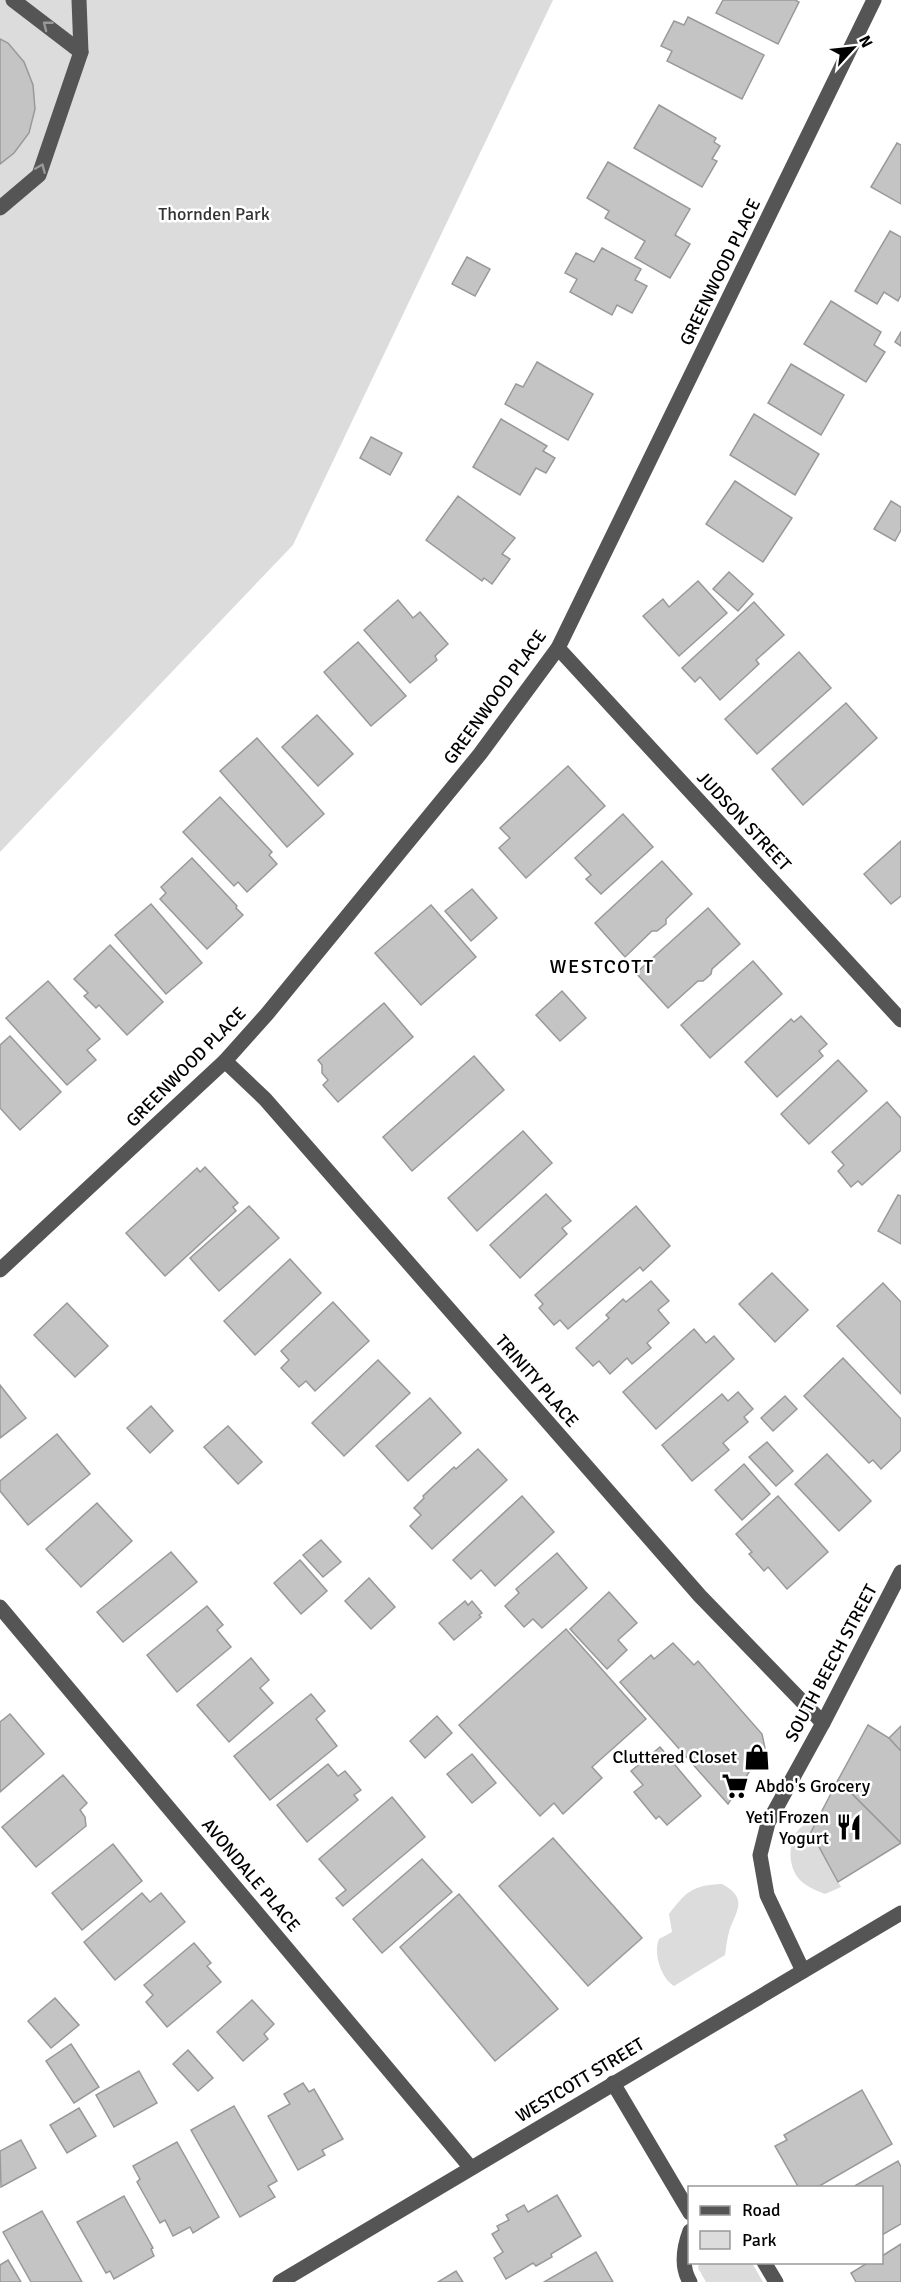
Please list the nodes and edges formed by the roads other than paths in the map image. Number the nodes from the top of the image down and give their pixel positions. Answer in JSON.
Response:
{"nodes":[{"id":1,"x":13,"y":0,"type":"edge"},
{"id":2,"x":79,"y":0,"type":"edge"},
{"id":3,"x":874,"y":0,"type":"edge"},
{"id":4,"x":81,"y":52,"type":"junction"},
{"id":5,"x":0,"y":208,"type":"edge"},
{"id":6,"x":558,"y":648,"type":"junction"},
{"id":7,"x":901,"y":1020,"type":"edge"},
{"id":8,"x":225,"y":1061,"type":"junction"},
{"id":9,"x":0,"y":1270,"type":"edge"},
{"id":10,"x":901,"y":1572,"type":"edge"},
{"id":11,"x":0,"y":1607,"type":"edge"},
{"id":12,"x":823,"y":1724,"type":"junction"},
{"id":13,"x":901,"y":1913,"type":"edge"},
{"id":14,"x":803,"y":1971,"type":"junction"},
{"id":15,"x":613,"y":2083,"type":"junction"},
{"id":16,"x":471,"y":2168,"type":"junction"},
{"id":17,"x":688,"y":2210,"type":"edge"},
{"id":18,"x":688,"y":2236,"type":"edge"},
{"id":19,"x":765,"y":2264,"type":"edge"},
{"id":20,"x":280,"y":2282,"type":"edge"},
{"id":21,"x":690,"y":2282,"type":"edge"},
{"id":22,"x":776,"y":2282,"type":"edge"}],
"edges":[{"from":4,"to":1,"type":"street","one_way":true},
{"from":2,"to":4,"type":"street"},
{"from":3,"to":6,"type":"street","name":"GREENWOOD PLACE"},
{"from":5,"to":4,"type":"street","one_way":true},
{"from":6,"to":7,"type":"street","name":"JUDSON STREET"},
{"from":6,"to":8,"type":"street","name":"GREENWOOD PLACE"},
{"from":8,"to":9,"type":"street","name":"GREENWOOD PLACE"},
{"from":8,"to":12,"type":"street","name":"TRINITY PLACE"},
{"from":10,"to":12,"type":"street","name":"SOUTH BEECH STREET"},
{"from":11,"to":16,"type":"street","name":"AVONDALE PLACE"},
{"from":12,"to":14,"type":"street","name":"SOUTH BEECH STREET"},
{"from":13,"to":14,"type":"street","name":"WESTCOTT STREET"},
{"from":14,"to":15,"type":"street","name":"WESTCOTT STREET"},
{"from":15,"to":16,"type":"street","name":"WESTCOTT STREET"},
{"from":15,"to":17,"type":"street"},
{"from":16,"to":20,"type":"street","name":"WESTCOTT STREET"},
{"from":18,"to":21,"type":"street"},
{"from":19,"to":22,"type":"street"}]}
